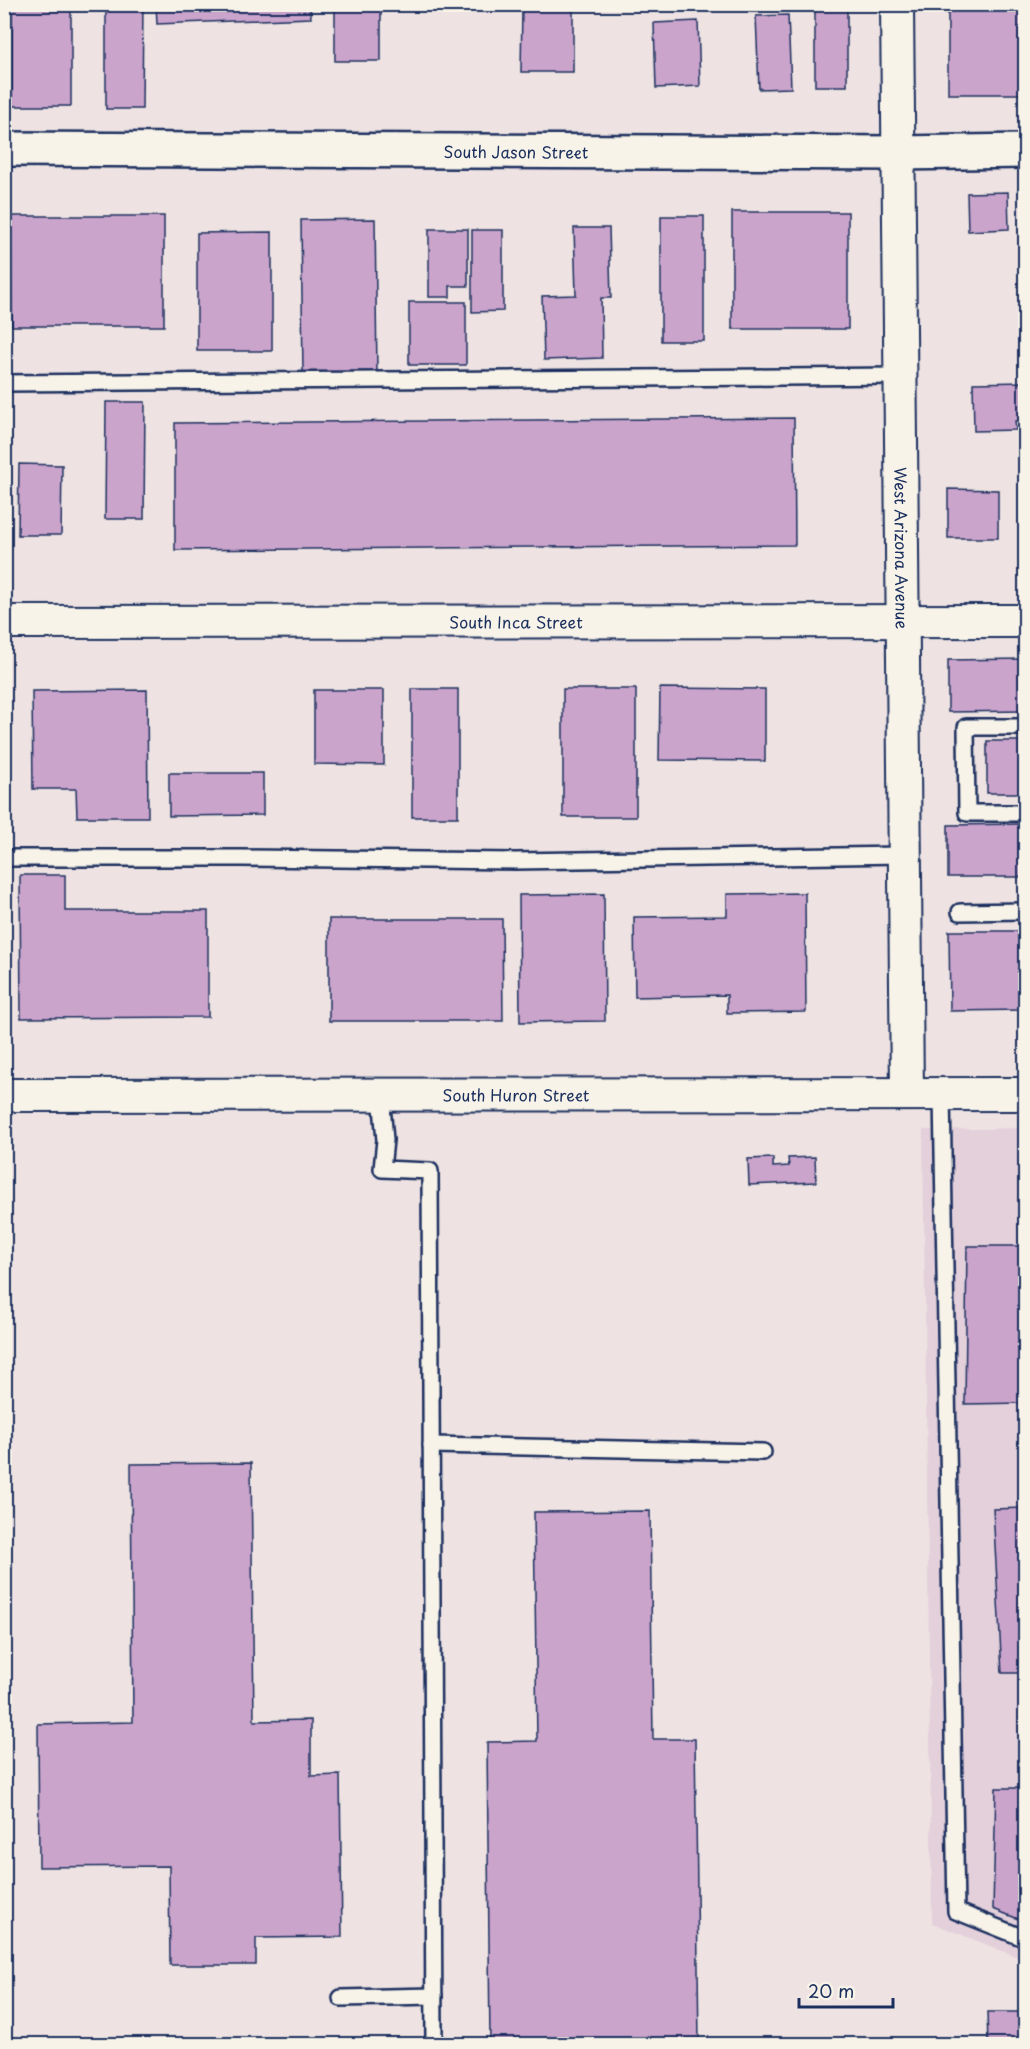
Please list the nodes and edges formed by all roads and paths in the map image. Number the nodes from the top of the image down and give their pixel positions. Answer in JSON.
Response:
{"nodes":[{"id":1,"x":897,"y":4,"type":"edge"},
{"id":2,"x":4,"y":149,"type":"edge"},
{"id":3,"x":1026,"y":151,"type":"edge"},
{"id":4,"x":898,"y":153,"type":"junction"},
{"id":5,"x":900,"y":376,"type":"junction"},
{"id":6,"x":4,"y":383,"type":"edge"},
{"id":7,"x":902,"y":621,"type":"junction"},
{"id":8,"x":1026,"y":621,"type":"edge"},
{"id":9,"x":4,"y":622,"type":"edge"},
{"id":10,"x":1026,"y":727,"type":"edge"},
{"id":11,"x":1026,"y":813,"type":"edge"},
{"id":12,"x":904,"y":855,"type":"junction"},
{"id":13,"x":4,"y":858,"type":"edge"},
{"id":14,"x":960,"y":912,"type":"dead end"},
{"id":15,"x":1026,"y":912,"type":"edge"},
{"id":16,"x":907,"y":1094,"type":"junction"},
{"id":17,"x":942,"y":1094,"type":"junction"},
{"id":18,"x":1026,"y":1094,"type":"edge"},
{"id":19,"x":4,"y":1095,"type":"edge"},
{"id":20,"x":381,"y":1095,"type":"junction"},
{"id":21,"x":431,"y":1445,"type":"junction"},
{"id":22,"x":763,"y":1452,"type":"dead end"},
{"id":23,"x":1026,"y":1939,"type":"edge"},
{"id":24,"x":434,"y":1996,"type":"junction"},
{"id":25,"x":341,"y":1998,"type":"dead end"},
{"id":26,"x":434,"y":2044,"type":"edge"}],
"edges":[{"from":1,"to":4,"type":"street","name":"West Arizona Avenue"},
{"from":2,"to":4,"type":"street","name":"South Jason Street"},
{"from":3,"to":4,"type":"street","name":"South Jason Street"},
{"from":4,"to":5,"type":"street","name":"West Arizona Avenue"},
{"from":5,"to":6,"type":"lane"},
{"from":5,"to":7,"type":"street","name":"West Arizona Avenue"},
{"from":7,"to":8,"type":"street","name":"South Inca Street"},
{"from":7,"to":9,"type":"street","name":"South Inca Street"},
{"from":7,"to":12,"type":"street","name":"West Arizona Avenue"},
{"from":10,"to":11,"type":"lane"},
{"from":12,"to":13,"type":"lane"},
{"from":12,"to":16,"type":"street","name":"West Arizona Avenue"},
{"from":14,"to":15,"type":"lane"},
{"from":16,"to":17,"type":"street","name":"South Huron Street"},
{"from":16,"to":20,"type":"street","name":"South Huron Street"},
{"from":17,"to":18,"type":"street","name":"South Huron Street"},
{"from":17,"to":23,"type":"lane"},
{"from":19,"to":20,"type":"street","name":"South Huron Street"},
{"from":20,"to":21,"type":"lane"},
{"from":21,"to":22,"type":"lane"},
{"from":21,"to":24,"type":"lane"},
{"from":24,"to":25,"type":"lane"},
{"from":24,"to":26,"type":"lane"}]}
